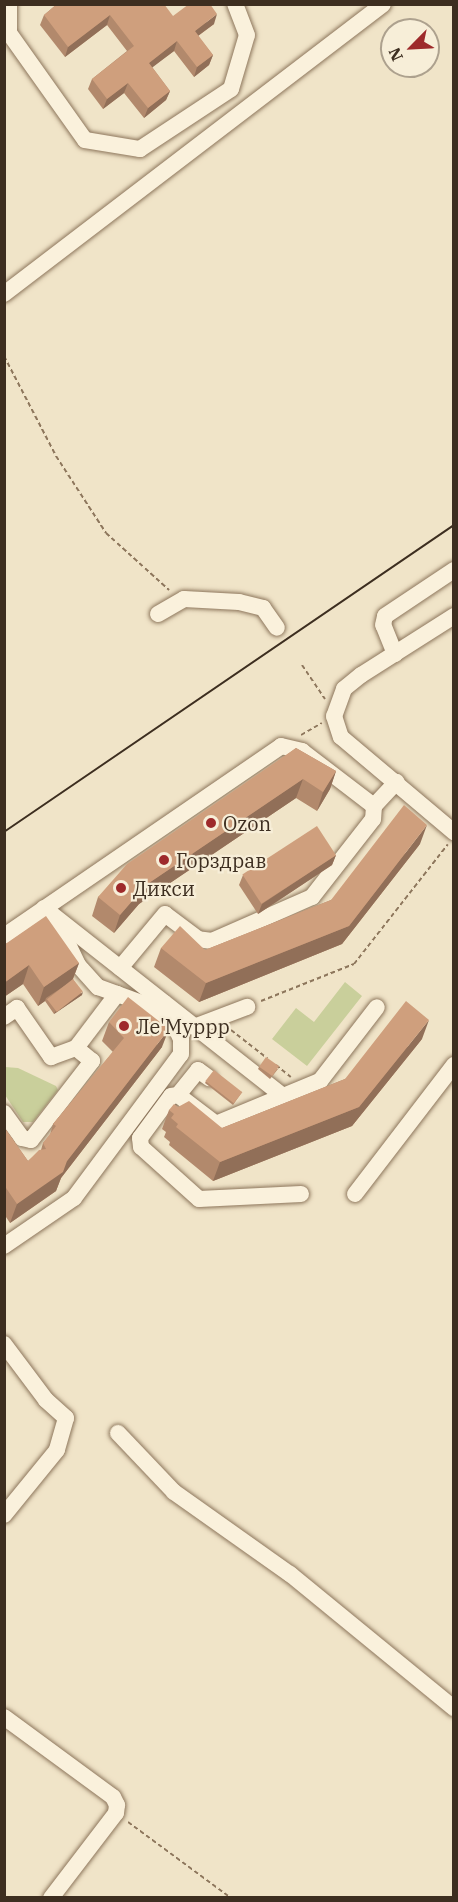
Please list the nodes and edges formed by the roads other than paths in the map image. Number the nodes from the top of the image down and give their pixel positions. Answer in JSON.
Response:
{"nodes":[{"id":1,"x":9,"y":4,"type":"edge"},
{"id":2,"x":235,"y":4,"type":"edge"},
{"id":3,"x":383,"y":4,"type":"edge"},
{"id":4,"x":4,"y":294,"type":"edge"},
{"id":5,"x":453,"y":570,"type":"edge"},
{"id":6,"x":158,"y":614,"type":"dead end"},
{"id":7,"x":453,"y":616,"type":"edge"},
{"id":8,"x":277,"y":628,"type":"dead end"},
{"id":9,"x":395,"y":654,"type":"junction"},
{"id":10,"x":396,"y":782,"type":"junction"},
{"id":11,"x":374,"y":806,"type":"junction"},
{"id":12,"x":453,"y":832,"type":"edge"},
{"id":13,"x":49,"y":913,"type":"junction"},
{"id":14,"x":4,"y":936,"type":"edge"},
{"id":15,"x":120,"y":968,"type":"junction"},
{"id":16,"x":117,"y":994,"type":"junction"},
{"id":17,"x":164,"y":1003,"type":"junction"},
{"id":18,"x":248,"y":1007,"type":"road end"},
{"id":19,"x":377,"y":1007,"type":"dead end"},
{"id":20,"x":4,"y":1017,"type":"edge"},
{"id":21,"x":194,"y":1027,"type":"junction"},
{"id":22,"x":177,"y":1030,"type":"junction"},
{"id":23,"x":76,"y":1048,"type":"junction"},
{"id":24,"x":453,"y":1065,"type":"edge"},
{"id":25,"x":209,"y":1078,"type":"edge"},
{"id":26,"x":178,"y":1095,"type":"junction"},
{"id":27,"x":283,"y":1096,"type":"junction"},
{"id":28,"x":4,"y":1113,"type":"edge"},
{"id":29,"x":301,"y":1194,"type":"dead end"},
{"id":30,"x":355,"y":1194,"type":"dead end"},
{"id":31,"x":5,"y":1244,"type":"edge"},
{"id":32,"x":4,"y":1344,"type":"edge"},
{"id":33,"x":117,"y":1432,"type":"dead end"},
{"id":34,"x":4,"y":1515,"type":"edge"},
{"id":35,"x":453,"y":1708,"type":"edge"},
{"id":36,"x":4,"y":1717,"type":"edge"},
{"id":37,"x":51,"y":1898,"type":"edge"}],
"edges":[{"from":1,"to":2,"type":"street"},
{"from":3,"to":4,"type":"street"},
{"from":5,"to":9,"type":"street"},
{"from":6,"to":8,"type":"street"},
{"from":7,"to":9,"type":"street"},
{"from":9,"to":10,"type":"street"},
{"from":10,"to":11,"type":"street"},
{"from":10,"to":12,"type":"street"},
{"from":11,"to":13,"type":"street"},
{"from":11,"to":15,"type":"street"},
{"from":13,"to":14,"type":"street"},
{"from":13,"to":15,"type":"street"},
{"from":13,"to":16,"type":"street"},
{"from":15,"to":17,"type":"street"},
{"from":16,"to":22,"type":"street"},
{"from":16,"to":23,"type":"street"},
{"from":17,"to":21,"type":"street"},
{"from":17,"to":22,"type":"street"},
{"from":18,"to":21,"type":"street"},
{"from":19,"to":27,"type":"street"},
{"from":20,"to":23,"type":"street"},
{"from":21,"to":27,"type":"street"},
{"from":22,"to":31,"type":"street"},
{"from":23,"to":28,"type":"street"},
{"from":24,"to":30,"type":"street"},
{"from":25,"to":26,"type":"street"},
{"from":26,"to":27,"type":"street"},
{"from":26,"to":29,"type":"street"},
{"from":32,"to":34,"type":"street"},
{"from":33,"to":35,"type":"street"},
{"from":36,"to":37,"type":"street"}]}
